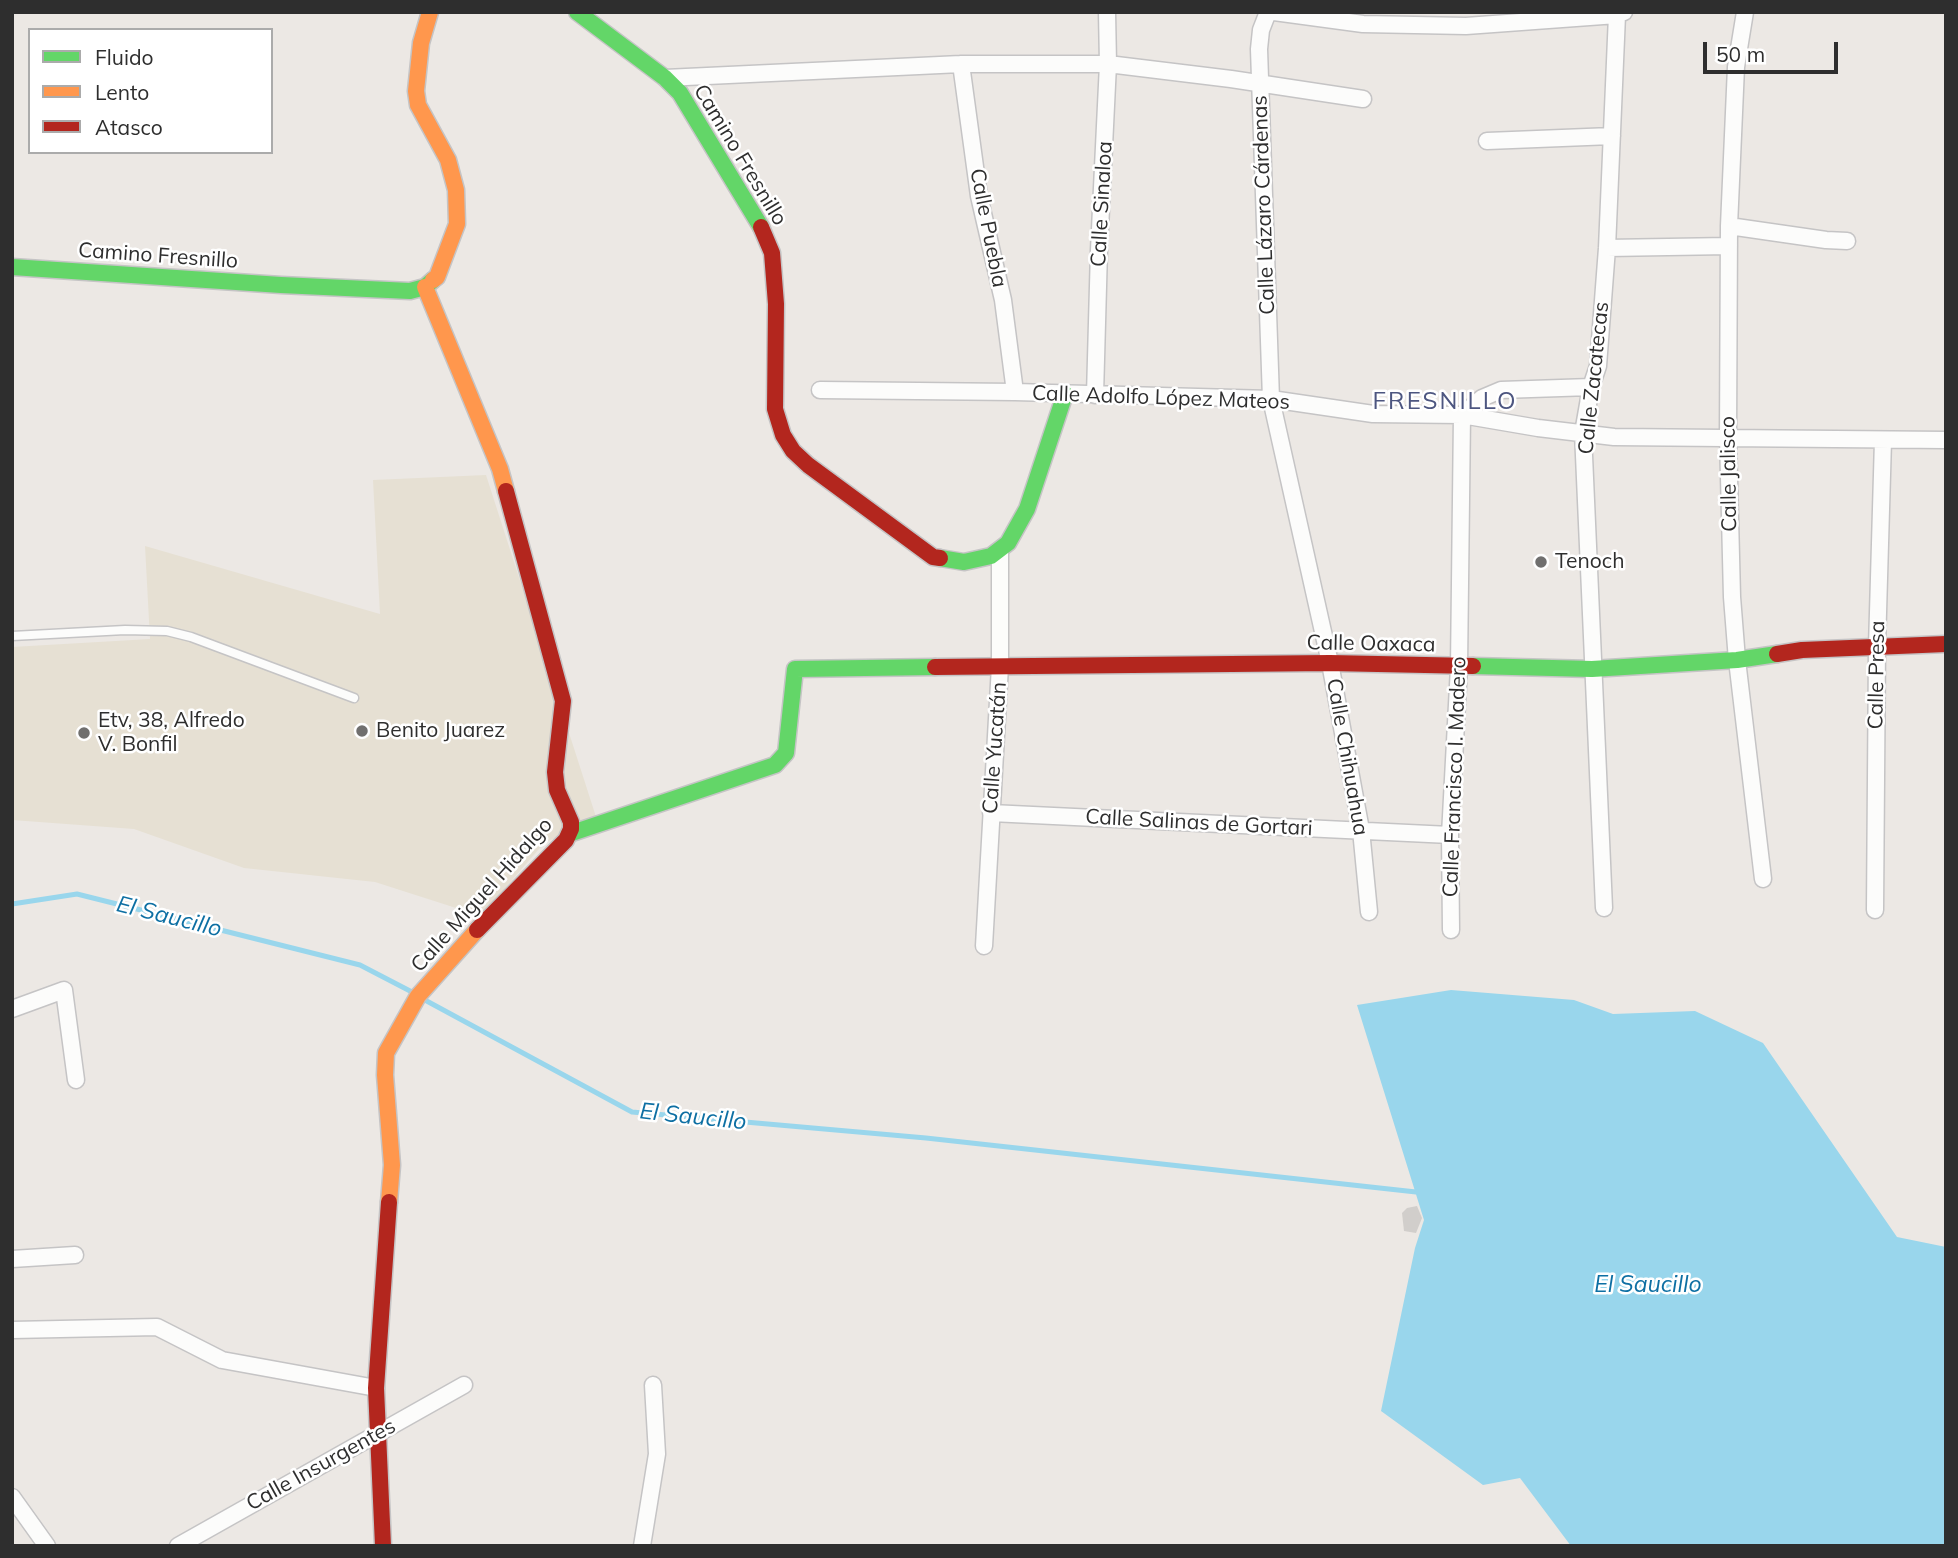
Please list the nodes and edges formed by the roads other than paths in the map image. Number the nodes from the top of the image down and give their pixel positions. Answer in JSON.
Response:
{"nodes":[{"id":1,"x":430,"y":12,"type":"edge"},
{"id":2,"x":577,"y":12,"type":"edge"},
{"id":3,"x":1107,"y":12,"type":"edge"},
{"id":4,"x":1268,"y":12,"type":"edge"},
{"id":5,"x":1274,"y":12,"type":"edge"},
{"id":6,"x":1745,"y":12,"type":"edge"},
{"id":7,"x":1620,"y":14,"type":"edge"},
{"id":8,"x":1464,"y":19,"type":"edge"},
{"id":9,"x":961,"y":64,"type":"junction"},
{"id":10,"x":1108,"y":64,"type":"junction"},
{"id":11,"x":665,"y":78,"type":"junction"},
{"id":12,"x":1260,"y":85,"type":"junction"},
{"id":13,"x":1363,"y":99,"type":"dead end"},
{"id":14,"x":1612,"y":136,"type":"junction"},
{"id":15,"x":1487,"y":141,"type":"dead end"},
{"id":16,"x":1729,"y":226,"type":"junction"},
{"id":17,"x":1847,"y":241,"type":"dead end"},
{"id":18,"x":1729,"y":246,"type":"junction"},
{"id":19,"x":1607,"y":248,"type":"junction"},
{"id":20,"x":12,"y":267,"type":"edge"},
{"id":21,"x":425,"y":287,"type":"junction"},
{"id":22,"x":1591,"y":387,"type":"junction"},
{"id":23,"x":820,"y":390,"type":"dead end"},
{"id":24,"x":1015,"y":392,"type":"junction"},
{"id":25,"x":1065,"y":394,"type":"junction"},
{"id":26,"x":1096,"y":396,"type":"junction"},
{"id":27,"x":1271,"y":399,"type":"junction"},
{"id":28,"x":1462,"y":415,"type":"junction"},
{"id":29,"x":1583,"y":433,"type":"junction"},
{"id":30,"x":1728,"y":437,"type":"junction"},
{"id":31,"x":1883,"y":440,"type":"junction"},
{"id":32,"x":1946,"y":440,"type":"edge"},
{"id":33,"x":1000,"y":550,"type":"junction"},
{"id":34,"x":12,"y":636,"type":"edge"},
{"id":35,"x":1946,"y":644,"type":"edge"},
{"id":36,"x":1877,"y":647,"type":"junction"},
{"id":37,"x":1737,"y":660,"type":"junction"},
{"id":38,"x":1330,"y":663,"type":"junction"},
{"id":39,"x":1000,"y":666,"type":"junction"},
{"id":40,"x":1459,"y":667,"type":"junction"},
{"id":41,"x":1592,"y":669,"type":"junction"},
{"id":42,"x":354,"y":698,"type":"dead end"},
{"id":43,"x":991,"y":813,"type":"junction"},
{"id":44,"x":1362,"y":831,"type":"junction"},
{"id":45,"x":569,"y":834,"type":"junction"},
{"id":46,"x":1450,"y":835,"type":"junction"},
{"id":47,"x":1763,"y":879,"type":"dead end"},
{"id":48,"x":1604,"y":908,"type":"dead end"},
{"id":49,"x":1875,"y":910,"type":"dead end"},
{"id":50,"x":1368,"y":912,"type":"dead end"},
{"id":51,"x":1451,"y":930,"type":"dead end"},
{"id":52,"x":984,"y":946,"type":"dead end"},
{"id":53,"x":12,"y":1009,"type":"edge"},
{"id":54,"x":76,"y":1080,"type":"dead end"},
{"id":55,"x":75,"y":1255,"type":"dead end"},
{"id":56,"x":12,"y":1259,"type":"edge"},
{"id":57,"x":12,"y":1329,"type":"edge"},
{"id":58,"x":464,"y":1385,"type":"dead end"},
{"id":59,"x":653,"y":1385,"type":"dead end"},
{"id":60,"x":376,"y":1388,"type":"junction"},
{"id":61,"x":379,"y":1432,"type":"junction"},
{"id":62,"x":14,"y":1501,"type":"edge"},
{"id":63,"x":47,"y":1546,"type":"edge"},
{"id":64,"x":178,"y":1546,"type":"edge"},
{"id":65,"x":383,"y":1546,"type":"edge"},
{"id":66,"x":642,"y":1546,"type":"edge"}],
"edges":[{"from":1,"to":21,"type":"street"},
{"from":2,"to":11,"type":"street","name":"Camino Fresnillo"},
{"from":3,"to":10,"type":"street","name":"Calle Sinaloa"},
{"from":4,"to":12,"type":"street","name":"Calle Lázaro Cárdenas"},
{"from":5,"to":8,"type":"street"},
{"from":6,"to":16,"type":"street","name":"Calle Jalisco"},
{"from":7,"to":8,"type":"street"},
{"from":7,"to":14,"type":"street","name":"Calle Zacatecas"},
{"from":9,"to":10,"type":"street"},
{"from":9,"to":11,"type":"street"},
{"from":9,"to":24,"type":"street","name":"Calle Puebla"},
{"from":10,"to":12,"type":"street"},
{"from":10,"to":26,"type":"street","name":"Calle Sinaloa"},
{"from":11,"to":33,"type":"street","name":"Camino Fresnillo"},
{"from":12,"to":13,"type":"street"},
{"from":12,"to":27,"type":"street","name":"Calle Lázaro Cárdenas"},
{"from":14,"to":15,"type":"street"},
{"from":14,"to":19,"type":"street","name":"Calle Zacatecas"},
{"from":16,"to":17,"type":"street"},
{"from":16,"to":18,"type":"street","name":"Calle Jalisco"},
{"from":18,"to":19,"type":"street"},
{"from":18,"to":30,"type":"street","name":"Calle Jalisco"},
{"from":19,"to":22,"type":"street","name":"Calle Zacatecas"},
{"from":20,"to":21,"type":"street","name":"Camino Fresnillo"},
{"from":21,"to":45,"type":"street","name":"Calle Miguel Hidalgo"},
{"from":22,"to":28,"type":"street"},
{"from":22,"to":29,"type":"street","name":"Calle Zacatecas"},
{"from":23,"to":24,"type":"street","name":"Calle Adolfo López Mateos"},
{"from":24,"to":25,"type":"street","name":"Calle Adolfo López Mateos"},
{"from":25,"to":26,"type":"street","name":"Calle Adolfo López Mateos"},
{"from":25,"to":33,"type":"street"},
{"from":26,"to":27,"type":"street","name":"Calle Adolfo López Mateos"},
{"from":27,"to":28,"type":"street","name":"Calle Adolfo López Mateos"},
{"from":27,"to":38,"type":"street","name":"Calle Chihuahua"},
{"from":28,"to":29,"type":"street","name":"Calle Adolfo López Mateos"},
{"from":28,"to":40,"type":"street","name":"Calle Francisco I. Madero"},
{"from":29,"to":30,"type":"street","name":"Calle Adolfo López Mateos"},
{"from":29,"to":41,"type":"street","name":"Calle Zacatecas"},
{"from":30,"to":31,"type":"street","name":"Calle Adolfo López Mateos"},
{"from":30,"to":37,"type":"street","name":"Calle Jalisco"},
{"from":31,"to":32,"type":"street","name":"Calle Adolfo López Mateos"},
{"from":31,"to":36,"type":"street","name":"Calle Presa"},
{"from":33,"to":39,"type":"street","name":"Calle Yucatán"},
{"from":34,"to":42,"type":"lane"},
{"from":35,"to":36,"type":"street","name":"Calle Oaxaca"},
{"from":36,"to":37,"type":"street","name":"Calle Oaxaca"},
{"from":36,"to":49,"type":"street","name":"Calle Presa"},
{"from":37,"to":41,"type":"street","name":"Calle Oaxaca"},
{"from":37,"to":47,"type":"street","name":"Calle Jalisco"},
{"from":38,"to":39,"type":"street","name":"Calle Oaxaca"},
{"from":38,"to":40,"type":"street","name":"Calle Oaxaca"},
{"from":38,"to":44,"type":"street","name":"Calle Chihuahua"},
{"from":39,"to":43,"type":"street","name":"Calle Yucatán"},
{"from":39,"to":45,"type":"street","name":"Calle Oaxaca"},
{"from":40,"to":41,"type":"street","name":"Calle Oaxaca"},
{"from":40,"to":46,"type":"street","name":"Calle Francisco I. Madero"},
{"from":41,"to":48,"type":"street","name":"Calle Zacatecas"},
{"from":43,"to":44,"type":"street","name":"Calle Salinas de Gortari"},
{"from":43,"to":52,"type":"street","name":"Calle Yucatán"},
{"from":44,"to":46,"type":"street","name":"Calle Salinas de Gortari"},
{"from":44,"to":50,"type":"street","name":"Calle Chihuahua"},
{"from":45,"to":60,"type":"street","name":"Calle Miguel Hidalgo"},
{"from":46,"to":51,"type":"street","name":"Calle Francisco I. Madero"},
{"from":53,"to":54,"type":"street"},
{"from":55,"to":56,"type":"street"},
{"from":57,"to":60,"type":"street"},
{"from":58,"to":61,"type":"street","name":"Calle Insurgentes"},
{"from":59,"to":66,"type":"street"},
{"from":60,"to":61,"type":"street","name":"Calle Miguel Hidalgo"},
{"from":61,"to":64,"type":"street","name":"Calle Insurgentes"},
{"from":61,"to":65,"type":"street","name":"Calle Miguel Hidalgo"},
{"from":62,"to":63,"type":"street"}]}
